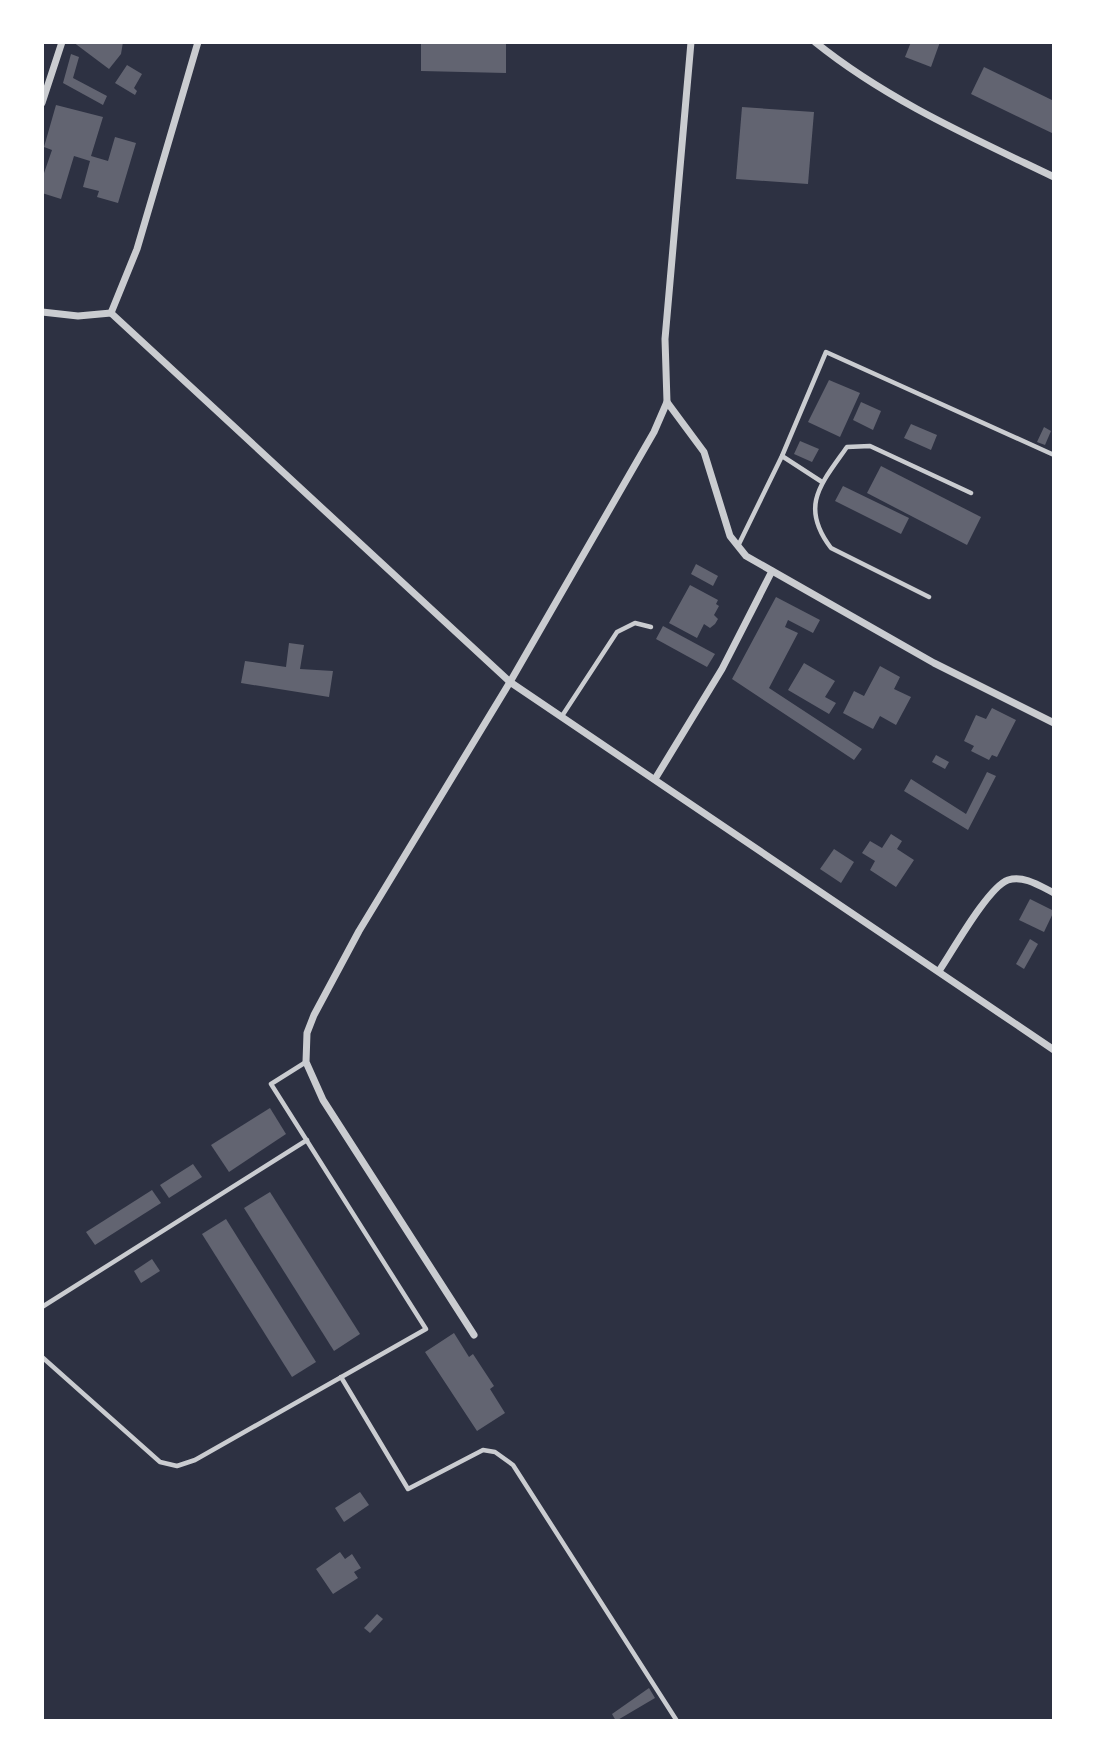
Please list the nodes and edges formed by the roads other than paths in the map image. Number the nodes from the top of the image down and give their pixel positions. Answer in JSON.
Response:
{"nodes":[{"id":1,"x":62,"y":42,"type":"edge"},
{"id":2,"x":198,"y":42,"type":"edge"},
{"id":3,"x":691,"y":42,"type":"edge"},
{"id":4,"x":815,"y":42,"type":"edge"},
{"id":5,"x":42,"y":103,"type":"edge"},
{"id":6,"x":1054,"y":177,"type":"edge"},
{"id":7,"x":42,"y":312,"type":"edge"},
{"id":8,"x":111,"y":313,"type":"junction"},
{"id":9,"x":667,"y":402,"type":"junction"},
{"id":10,"x":1054,"y":455,"type":"edge"},
{"id":11,"x":782,"y":456,"type":"junction"},
{"id":12,"x":822,"y":482,"type":"junction"},
{"id":13,"x":971,"y":493,"type":"dead end"},
{"id":14,"x":738,"y":547,"type":"junction"},
{"id":15,"x":772,"y":571,"type":"junction"},
{"id":16,"x":929,"y":597,"type":"dead end"},
{"id":17,"x":651,"y":626,"type":"dead end"},
{"id":18,"x":510,"y":682,"type":"junction"},
{"id":19,"x":562,"y":716,"type":"junction"},
{"id":20,"x":1054,"y":723,"type":"edge"},
{"id":21,"x":655,"y":779,"type":"junction"},
{"id":22,"x":1054,"y":893,"type":"edge"},
{"id":23,"x":939,"y":971,"type":"junction"},
{"id":24,"x":1054,"y":1050,"type":"edge"},
{"id":25,"x":306,"y":1062,"type":"junction"},
{"id":26,"x":307,"y":1140,"type":"junction"},
{"id":27,"x":42,"y":1307,"type":"edge"},
{"id":28,"x":474,"y":1335,"type":"dead end"},
{"id":29,"x":42,"y":1357,"type":"edge"},
{"id":30,"x":341,"y":1377,"type":"junction"},
{"id":31,"x":677,"y":1721,"type":"edge"}],
"edges":[{"from":1,"to":5,"type":"street"},
{"from":2,"to":8,"type":"street"},
{"from":3,"to":9,"type":"street"},
{"from":4,"to":6,"type":"street"},
{"from":7,"to":8,"type":"street"},
{"from":8,"to":18,"type":"street"},
{"from":9,"to":14,"type":"street"},
{"from":9,"to":18,"type":"street"},
{"from":10,"to":11,"type":"lane"},
{"from":11,"to":12,"type":"lane"},
{"from":11,"to":14,"type":"lane"},
{"from":12,"to":13,"type":"lane"},
{"from":12,"to":16,"type":"lane"},
{"from":14,"to":15,"type":"street"},
{"from":15,"to":20,"type":"street"},
{"from":15,"to":21,"type":"street"},
{"from":17,"to":19,"type":"lane"},
{"from":18,"to":19,"type":"street"},
{"from":18,"to":25,"type":"street"},
{"from":19,"to":21,"type":"street"},
{"from":21,"to":23,"type":"street"},
{"from":22,"to":23,"type":"street"},
{"from":23,"to":24,"type":"street"},
{"from":25,"to":26,"type":"lane"},
{"from":25,"to":28,"type":"street"},
{"from":26,"to":27,"type":"lane"},
{"from":26,"to":30,"type":"lane"},
{"from":29,"to":30,"type":"lane"},
{"from":30,"to":31,"type":"lane"}]}
